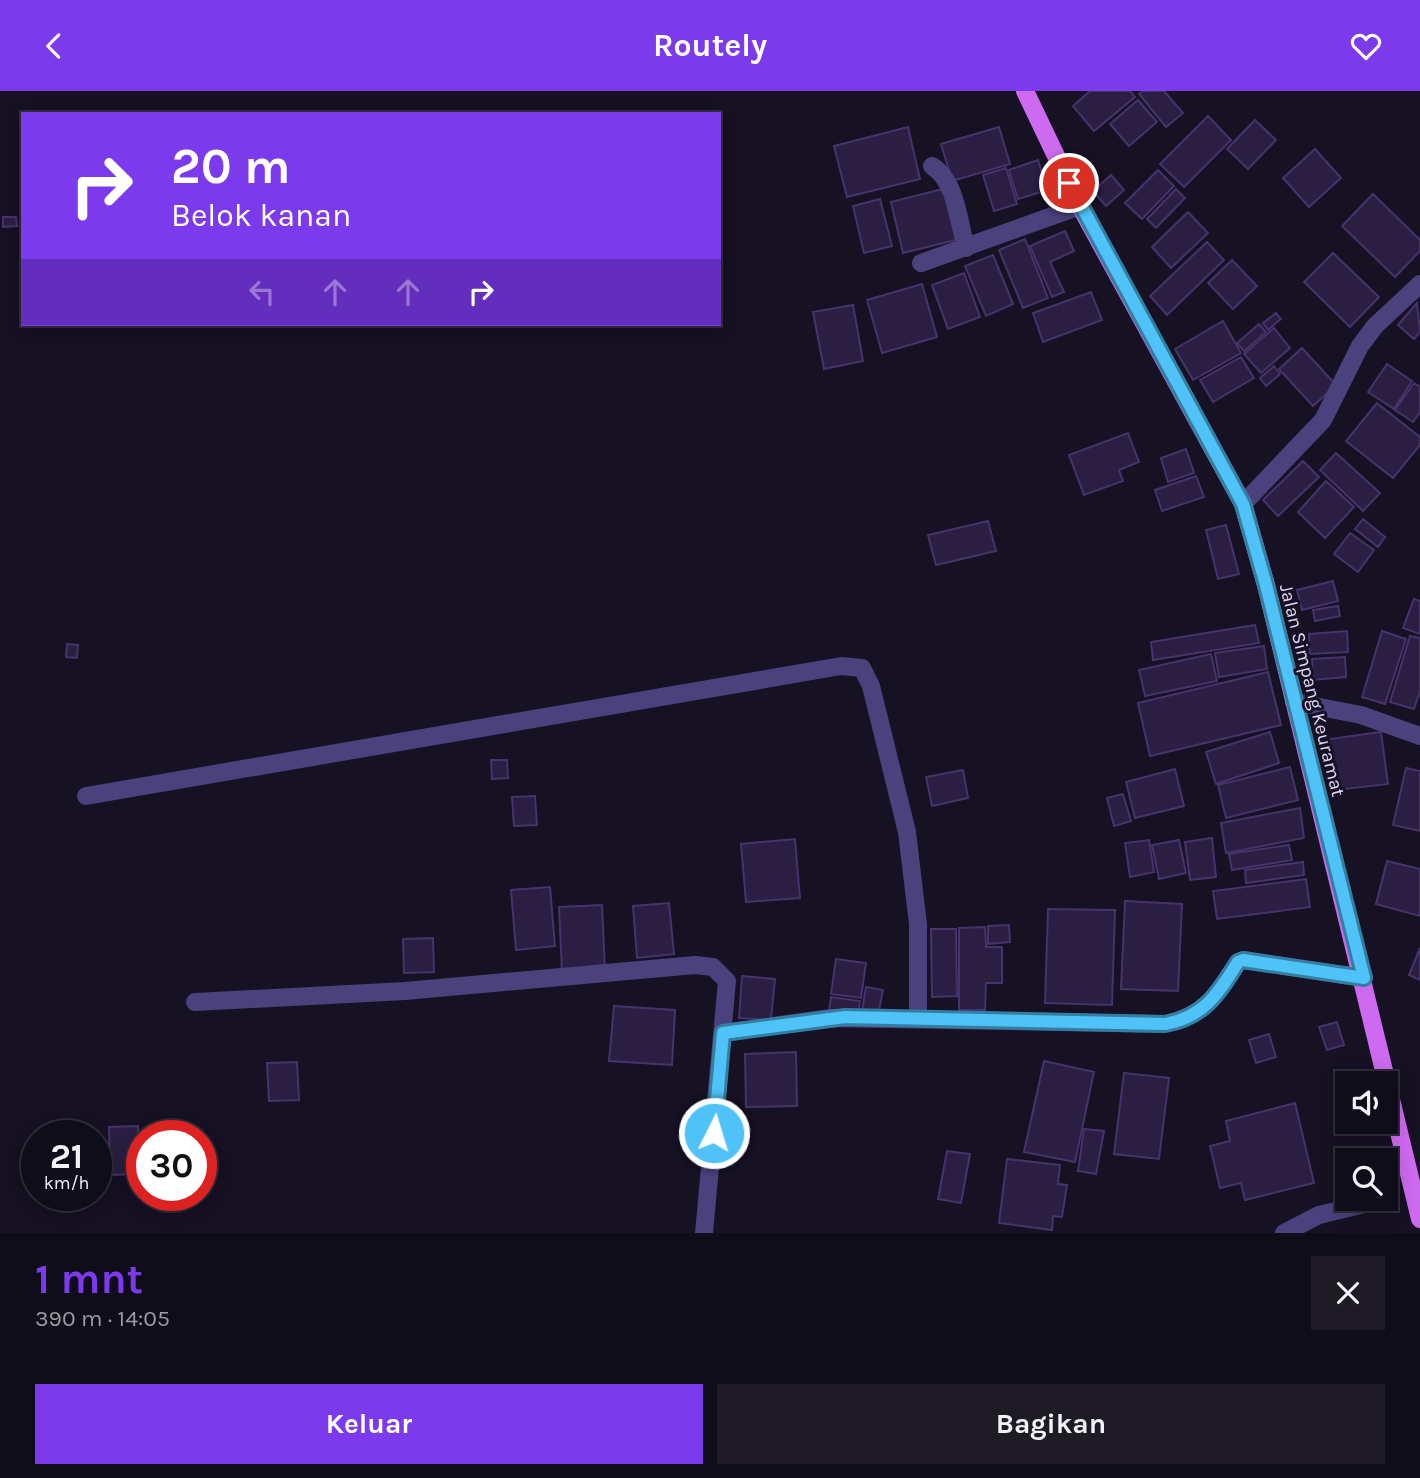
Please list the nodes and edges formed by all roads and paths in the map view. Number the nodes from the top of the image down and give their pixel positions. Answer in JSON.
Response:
{"nodes":[{"id":1,"x":1025,"y":91,"type":"edge"},
{"id":2,"x":932,"y":166,"type":"dead end"},
{"id":3,"x":1080,"y":206,"type":"junction"},
{"id":4,"x":966,"y":247,"type":"junction"},
{"id":5,"x":921,"y":263,"type":"dead end"},
{"id":6,"x":1420,"y":285,"type":"edge"},
{"id":7,"x":1243,"y":504,"type":"junction"},
{"id":8,"x":1294,"y":702,"type":"junction"},
{"id":9,"x":1420,"y":736,"type":"edge"},
{"id":10,"x":86,"y":796,"type":"dead end"},
{"id":11,"x":1364,"y":978,"type":"junction"},
{"id":12,"x":195,"y":1002,"type":"dead end"},
{"id":13,"x":918,"y":1018,"type":"junction"},
{"id":14,"x":723,"y":1033,"type":"junction"},
{"id":15,"x":1414,"y":1193,"type":"junction"},
{"id":16,"x":1398,"y":1196,"type":"edge"},
{"id":17,"x":1336,"y":1211,"type":"edge"},
{"id":18,"x":1420,"y":1219,"type":"edge"},
{"id":19,"x":705,"y":1233,"type":"edge"},
{"id":20,"x":1284,"y":1233,"type":"edge"}],
"edges":[{"from":1,"to":3,"type":"main road","name":"Jalan Simpang Keuramat"},
{"from":2,"to":4,"type":"street"},
{"from":3,"to":4,"type":"street"},
{"from":3,"to":7,"type":"main road","name":"Jalan Simpang Keuramat"},
{"from":4,"to":5,"type":"street"},
{"from":6,"to":7,"type":"street"},
{"from":7,"to":8,"type":"main road","name":"Jalan Simpang Keuramat"},
{"from":8,"to":9,"type":"street"},
{"from":8,"to":11,"type":"main road","name":"Jalan Simpang Keuramat"},
{"from":10,"to":13,"type":"street"},
{"from":11,"to":13,"type":"street"},
{"from":11,"to":15,"type":"main road","name":"Jalan Simpang Keuramat"},
{"from":12,"to":14,"type":"street"},
{"from":13,"to":14,"type":"street"},
{"from":14,"to":19,"type":"street"},
{"from":15,"to":16,"type":"street"},
{"from":15,"to":18,"type":"main road","name":"Jalan Simpang Keuramat"},
{"from":17,"to":20,"type":"street"}]}
